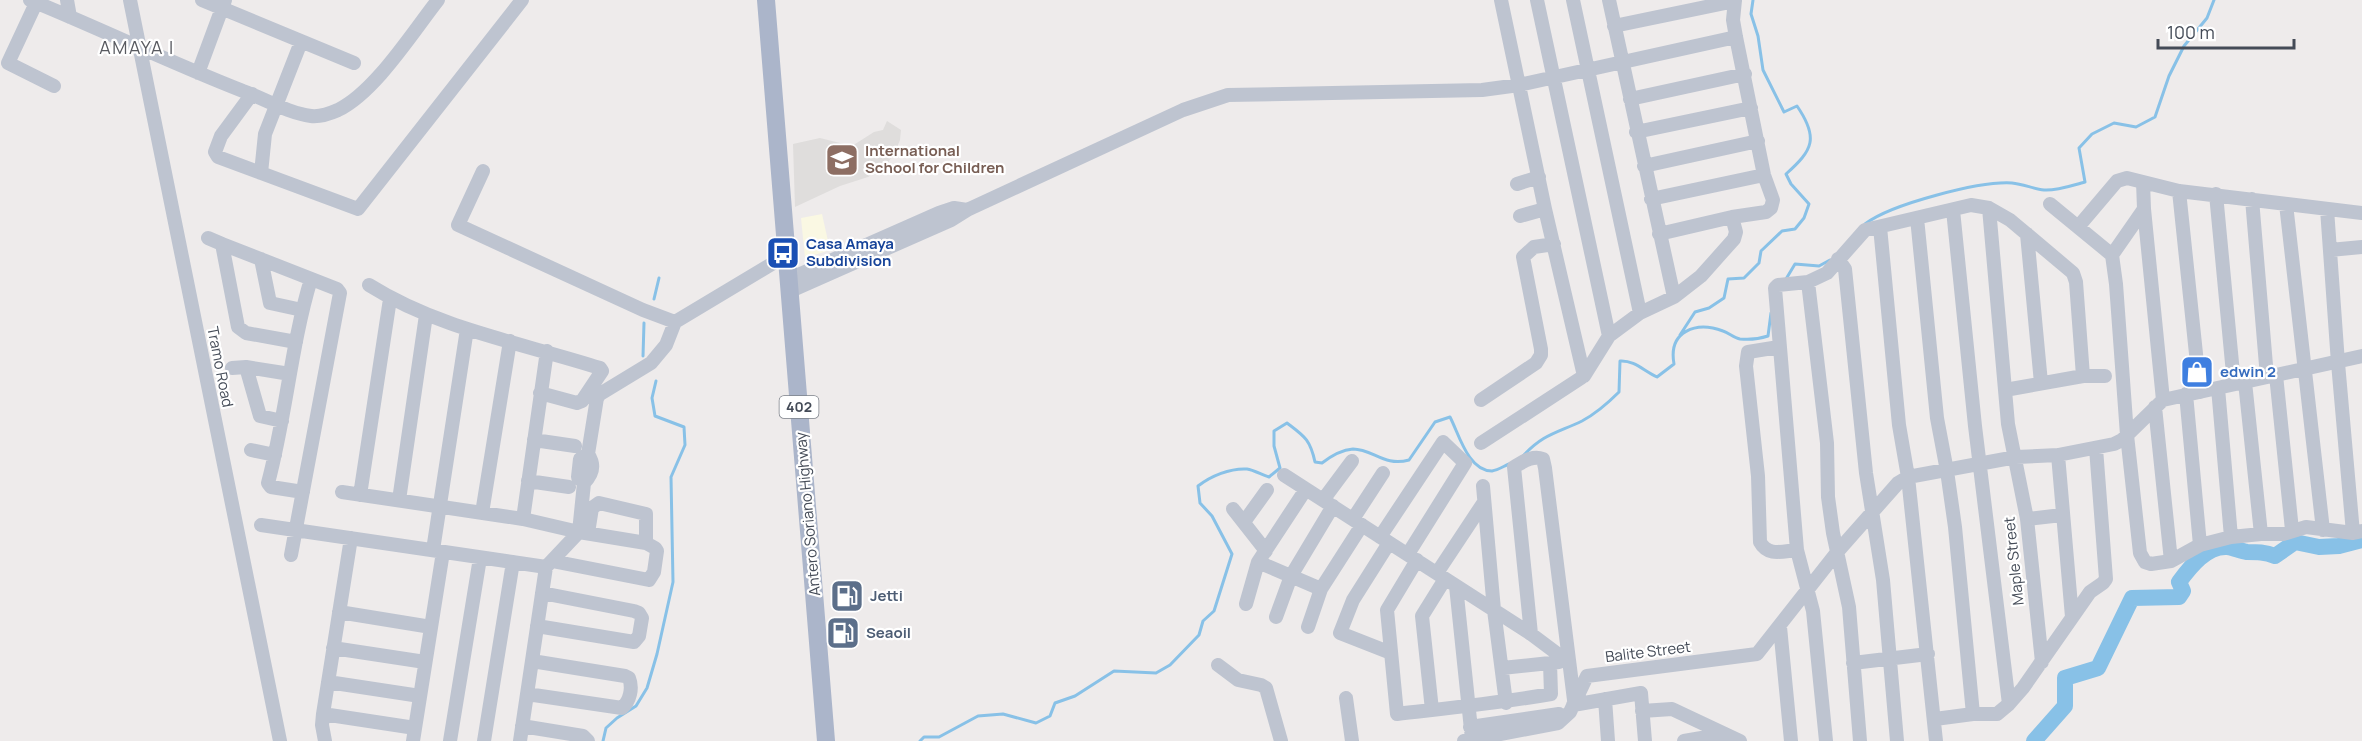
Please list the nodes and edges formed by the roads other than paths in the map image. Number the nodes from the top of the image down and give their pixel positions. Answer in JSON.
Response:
{"nodes":[{"id":1,"x":67,"y":0,"type":"edge"},
{"id":2,"x":130,"y":0,"type":"edge"},
{"id":3,"x":202,"y":0,"type":"edge"},
{"id":4,"x":438,"y":0,"type":"edge"},
{"id":5,"x":522,"y":0,"type":"edge"},
{"id":6,"x":766,"y":0,"type":"edge"},
{"id":7,"x":1501,"y":0,"type":"edge"},
{"id":8,"x":1538,"y":0,"type":"edge"},
{"id":9,"x":1573,"y":0,"type":"edge"},
{"id":10,"x":1609,"y":0,"type":"edge"},
{"id":11,"x":33,"y":1,"type":"edge"},
{"id":12,"x":1735,"y":1,"type":"edge"},
{"id":13,"x":224,"y":4,"type":"edge"},
{"id":14,"x":70,"y":17,"type":"junction"},
{"id":15,"x":1614,"y":26,"type":"junction"},
{"id":16,"x":1736,"y":37,"type":"junction"},
{"id":17,"x":301,"y":42,"type":"junction"},
{"id":18,"x":140,"y":49,"type":"junction"},
{"id":19,"x":1622,"y":62,"type":"junction"},
{"id":20,"x":354,"y":63,"type":"dead end"},
{"id":21,"x":1588,"y":69,"type":"junction"},
{"id":22,"x":198,"y":73,"type":"junction"},
{"id":23,"x":1745,"y":74,"type":"junction"},
{"id":24,"x":1554,"y":77,"type":"junction"},
{"id":25,"x":1519,"y":85,"type":"junction"},
{"id":26,"x":54,"y":86,"type":"dead end"},
{"id":27,"x":252,"y":94,"type":"junction"},
{"id":28,"x":1629,"y":99,"type":"junction"},
{"id":29,"x":277,"y":105,"type":"junction"},
{"id":30,"x":1751,"y":108,"type":"junction"},
{"id":31,"x":1636,"y":132,"type":"junction"},
{"id":32,"x":265,"y":134,"type":"junction"},
{"id":33,"x":1758,"y":141,"type":"junction"},
{"id":34,"x":1644,"y":166,"type":"junction"},
{"id":35,"x":248,"y":168,"type":"junction"},
{"id":36,"x":483,"y":171,"type":"dead end"},
{"id":37,"x":261,"y":174,"type":"junction"},
{"id":38,"x":1764,"y":175,"type":"junction"},
{"id":39,"x":1539,"y":177,"type":"junction"},
{"id":40,"x":2143,"y":182,"type":"junction"},
{"id":41,"x":1517,"y":184,"type":"dead end"},
{"id":42,"x":2179,"y":191,"type":"junction"},
{"id":43,"x":2216,"y":194,"type":"junction"},
{"id":44,"x":1651,"y":199,"type":"junction"},
{"id":45,"x":2252,"y":199,"type":"junction"},
{"id":46,"x":2050,"y":204,"type":"dead end"},
{"id":47,"x":2286,"y":204,"type":"junction"},
{"id":48,"x":1989,"y":208,"type":"junction"},
{"id":49,"x":1545,"y":209,"type":"junction"},
{"id":50,"x":2144,"y":209,"type":"junction"},
{"id":51,"x":2327,"y":209,"type":"junction"},
{"id":52,"x":1953,"y":210,"type":"junction"},
{"id":53,"x":2362,"y":213,"type":"edge"},
{"id":54,"x":1520,"y":216,"type":"dead end"},
{"id":55,"x":1732,"y":217,"type":"junction"},
{"id":56,"x":1917,"y":218,"type":"junction"},
{"id":57,"x":1880,"y":227,"type":"junction"},
{"id":58,"x":2078,"y":227,"type":"junction"},
{"id":59,"x":1659,"y":234,"type":"junction"},
{"id":60,"x":2027,"y":234,"type":"junction"},
{"id":61,"x":208,"y":238,"type":"dead end"},
{"id":62,"x":222,"y":244,"type":"junction"},
{"id":63,"x":1554,"y":244,"type":"junction"},
{"id":64,"x":2362,"y":247,"type":"edge"},
{"id":65,"x":2330,"y":250,"type":"junction"},
{"id":66,"x":2112,"y":255,"type":"junction"},
{"id":67,"x":785,"y":256,"type":"junction"},
{"id":68,"x":261,"y":259,"type":"junction"},
{"id":69,"x":1838,"y":259,"type":"junction"},
{"id":70,"x":311,"y":279,"type":"junction"},
{"id":71,"x":1808,"y":282,"type":"junction"},
{"id":72,"x":369,"y":285,"type":"dead end"},
{"id":73,"x":788,"y":286,"type":"junction"},
{"id":74,"x":1674,"y":297,"type":"junction"},
{"id":75,"x":390,"y":299,"type":"junction"},
{"id":76,"x":302,"y":310,"type":"junction"},
{"id":77,"x":1640,"y":313,"type":"junction"},
{"id":78,"x":426,"y":315,"type":"junction"},
{"id":79,"x":675,"y":322,"type":"junction"},
{"id":80,"x":467,"y":329,"type":"junction"},
{"id":81,"x":1610,"y":336,"type":"junction"},
{"id":82,"x":510,"y":341,"type":"junction"},
{"id":83,"x":296,"y":342,"type":"junction"},
{"id":84,"x":1779,"y":347,"type":"junction"},
{"id":85,"x":547,"y":351,"type":"junction"},
{"id":86,"x":2362,"y":356,"type":"edge"},
{"id":87,"x":2338,"y":363,"type":"junction"},
{"id":88,"x":246,"y":367,"type":"junction"},
{"id":89,"x":232,"y":368,"type":"dead end"},
{"id":90,"x":2305,"y":369,"type":"junction"},
{"id":91,"x":290,"y":374,"type":"junction"},
{"id":92,"x":1584,"y":376,"type":"junction"},
{"id":93,"x":2083,"y":376,"type":"junction"},
{"id":94,"x":2105,"y":376,"type":"dead end"},
{"id":95,"x":2272,"y":376,"type":"junction"},
{"id":96,"x":2042,"y":383,"type":"junction"},
{"id":97,"x":2240,"y":383,"type":"junction"},
{"id":98,"x":2218,"y":388,"type":"junction"},
{"id":99,"x":2005,"y":390,"type":"junction"},
{"id":100,"x":540,"y":393,"type":"junction"},
{"id":101,"x":2193,"y":393,"type":"junction"},
{"id":102,"x":1481,"y":400,"type":"dead end"},
{"id":103,"x":2159,"y":403,"type":"junction"},
{"id":104,"x":282,"y":421,"type":"junction"},
{"id":105,"x":2127,"y":435,"type":"junction"},
{"id":106,"x":534,"y":440,"type":"junction"},
{"id":107,"x":1481,"y":443,"type":"dead end"},
{"id":108,"x":574,"y":446,"type":"dead end"},
{"id":109,"x":2096,"y":448,"type":"junction"},
{"id":110,"x":251,"y":450,"type":"dead end"},
{"id":111,"x":2058,"y":454,"type":"junction"},
{"id":112,"x":275,"y":455,"type":"junction"},
{"id":113,"x":2016,"y":457,"type":"junction"},
{"id":114,"x":1352,"y":461,"type":"dead end"},
{"id":115,"x":1981,"y":465,"type":"junction"},
{"id":116,"x":1947,"y":471,"type":"junction"},
{"id":117,"x":1383,"y":472,"type":"dead end"},
{"id":118,"x":1284,"y":475,"type":"dead end"},
{"id":119,"x":1908,"y":477,"type":"junction"},
{"id":120,"x":528,"y":481,"type":"junction"},
{"id":121,"x":1483,"y":486,"type":"dead end"},
{"id":122,"x":569,"y":487,"type":"dead end"},
{"id":123,"x":1306,"y":489,"type":"junction"},
{"id":124,"x":1267,"y":490,"type":"dead end"},
{"id":125,"x":303,"y":492,"type":"junction"},
{"id":126,"x":342,"y":492,"type":"dead end"},
{"id":127,"x":360,"y":495,"type":"junction"},
{"id":128,"x":399,"y":500,"type":"junction"},
{"id":129,"x":1484,"y":502,"type":"junction"},
{"id":130,"x":1328,"y":503,"type":"junction"},
{"id":131,"x":439,"y":506,"type":"junction"},
{"id":132,"x":1233,"y":509,"type":"dead end"},
{"id":133,"x":482,"y":513,"type":"junction"},
{"id":134,"x":1873,"y":513,"type":"junction"},
{"id":135,"x":2062,"y":515,"type":"junction"},
{"id":136,"x":523,"y":519,"type":"junction"},
{"id":137,"x":2027,"y":519,"type":"junction"},
{"id":138,"x":1244,"y":522,"type":"junction"},
{"id":139,"x":1357,"y":522,"type":"junction"},
{"id":140,"x":261,"y":525,"type":"dead end"},
{"id":141,"x":296,"y":530,"type":"junction"},
{"id":142,"x":2292,"y":530,"type":"junction"},
{"id":143,"x":2323,"y":530,"type":"junction"},
{"id":144,"x":2358,"y":532,"type":"edge"},
{"id":145,"x":583,"y":533,"type":"junction"},
{"id":146,"x":2261,"y":534,"type":"junction"},
{"id":147,"x":2231,"y":537,"type":"junction"},
{"id":148,"x":351,"y":538,"type":"junction"},
{"id":149,"x":1385,"y":540,"type":"junction"},
{"id":150,"x":646,"y":543,"type":"junction"},
{"id":151,"x":2200,"y":545,"type":"junction"},
{"id":152,"x":1797,"y":550,"type":"junction"},
{"id":153,"x":438,"y":551,"type":"junction"},
{"id":154,"x":1838,"y":551,"type":"junction"},
{"id":155,"x":291,"y":555,"type":"dead end"},
{"id":156,"x":1262,"y":556,"type":"junction"},
{"id":157,"x":1412,"y":557,"type":"junction"},
{"id":158,"x":480,"y":558,"type":"junction"},
{"id":159,"x":2171,"y":561,"type":"junction"},
{"id":160,"x":513,"y":562,"type":"junction"},
{"id":161,"x":549,"y":564,"type":"junction"},
{"id":162,"x":1291,"y":576,"type":"junction"},
{"id":163,"x":1446,"y":579,"type":"junction"},
{"id":164,"x":1321,"y":589,"type":"junction"},
{"id":165,"x":1806,"y":590,"type":"junction"},
{"id":166,"x":542,"y":594,"type":"junction"},
{"id":167,"x":1246,"y":604,"type":"dead end"},
{"id":168,"x":1494,"y":610,"type":"junction"},
{"id":169,"x":339,"y":612,"type":"junction"},
{"id":170,"x":1276,"y":617,"type":"dead end"},
{"id":171,"x":2072,"y":617,"type":"junction"},
{"id":172,"x":537,"y":626,"type":"junction"},
{"id":173,"x":431,"y":627,"type":"junction"},
{"id":174,"x":1308,"y":627,"type":"dead end"},
{"id":175,"x":1780,"y":627,"type":"junction"},
{"id":176,"x":1531,"y":634,"type":"junction"},
{"id":177,"x":333,"y":648,"type":"junction"},
{"id":178,"x":1391,"y":653,"type":"junction"},
{"id":179,"x":1928,"y":654,"type":"junction"},
{"id":180,"x":1891,"y":658,"type":"junction"},
{"id":181,"x":532,"y":661,"type":"junction"},
{"id":182,"x":1568,"y":661,"type":"junction"},
{"id":183,"x":425,"y":662,"type":"junction"},
{"id":184,"x":2042,"y":662,"type":"junction"},
{"id":185,"x":1550,"y":663,"type":"junction"},
{"id":186,"x":1852,"y":663,"type":"junction"},
{"id":187,"x":1218,"y":665,"type":"dead end"},
{"id":188,"x":1502,"y":668,"type":"junction"},
{"id":189,"x":328,"y":682,"type":"junction"},
{"id":190,"x":527,"y":694,"type":"junction"},
{"id":191,"x":420,"y":696,"type":"junction"},
{"id":192,"x":1346,"y":698,"type":"dead end"},
{"id":193,"x":1605,"y":699,"type":"junction"},
{"id":194,"x":1506,"y":703,"type":"junction"},
{"id":195,"x":2009,"y":704,"type":"junction"},
{"id":196,"x":1467,"y":705,"type":"junction"},
{"id":197,"x":1572,"y":706,"type":"junction"},
{"id":198,"x":1432,"y":710,"type":"junction"},
{"id":199,"x":1642,"y":711,"type":"junction"},
{"id":200,"x":323,"y":714,"type":"junction"},
{"id":201,"x":1972,"y":714,"type":"junction"},
{"id":202,"x":1935,"y":719,"type":"junction"},
{"id":203,"x":522,"y":726,"type":"junction"},
{"id":204,"x":1725,"y":734,"type":"junction"},
{"id":205,"x":414,"y":735,"type":"edge"},
{"id":206,"x":1469,"y":736,"type":"edge"},
{"id":207,"x":280,"y":741,"type":"edge"},
{"id":208,"x":325,"y":741,"type":"edge"},
{"id":209,"x":450,"y":741,"type":"edge"},
{"id":210,"x":484,"y":741,"type":"edge"},
{"id":211,"x":520,"y":741,"type":"edge"},
{"id":212,"x":588,"y":741,"type":"edge"},
{"id":213,"x":826,"y":741,"type":"edge"},
{"id":214,"x":1281,"y":741,"type":"edge"},
{"id":215,"x":1352,"y":741,"type":"edge"},
{"id":216,"x":1608,"y":741,"type":"edge"},
{"id":217,"x":1645,"y":741,"type":"edge"},
{"id":218,"x":1684,"y":741,"type":"edge"},
{"id":219,"x":1740,"y":741,"type":"edge"},
{"id":220,"x":1791,"y":741,"type":"edge"},
{"id":221,"x":1826,"y":741,"type":"edge"},
{"id":222,"x":1860,"y":741,"type":"edge"},
{"id":223,"x":1897,"y":741,"type":"edge"},
{"id":224,"x":1936,"y":741,"type":"edge"}],
"edges":[{"from":1,"to":14,"type":"street"},
{"from":2,"to":18,"type":"street","name":"Tramo Road"},
{"from":3,"to":13,"type":"street"},
{"from":4,"to":29,"type":"street"},
{"from":5,"to":37,"type":"street"},
{"from":6,"to":67,"type":"main road","name":"Antero Soriano Highway","number":"402"},
{"from":7,"to":25,"type":"street"},
{"from":8,"to":24,"type":"street"},
{"from":9,"to":21,"type":"street"},
{"from":10,"to":15,"type":"street"},
{"from":11,"to":14,"type":"street"},
{"from":11,"to":26,"type":"street"},
{"from":12,"to":15,"type":"street"},
{"from":12,"to":16,"type":"street"},
{"from":13,"to":17,"type":"street"},
{"from":13,"to":22,"type":"street"},
{"from":14,"to":18,"type":"street"},
{"from":15,"to":19,"type":"street"},
{"from":16,"to":19,"type":"street"},
{"from":16,"to":23,"type":"street"},
{"from":17,"to":20,"type":"street"},
{"from":17,"to":29,"type":"street"},
{"from":18,"to":22,"type":"street"},
{"from":18,"to":207,"type":"street","name":"Tramo Road"},
{"from":19,"to":21,"type":"street"},
{"from":19,"to":28,"type":"street"},
{"from":21,"to":24,"type":"street"},
{"from":21,"to":77,"type":"street"},
{"from":22,"to":27,"type":"street"},
{"from":23,"to":28,"type":"street"},
{"from":23,"to":30,"type":"street"},
{"from":24,"to":25,"type":"street"},
{"from":24,"to":81,"type":"street"},
{"from":25,"to":39,"type":"street"},
{"from":25,"to":73,"type":"street"},
{"from":27,"to":29,"type":"street"},
{"from":27,"to":35,"type":"street"},
{"from":28,"to":31,"type":"street"},
{"from":29,"to":32,"type":"street"},
{"from":30,"to":31,"type":"street"},
{"from":30,"to":33,"type":"street"},
{"from":31,"to":34,"type":"street"},
{"from":32,"to":35,"type":"street"},
{"from":32,"to":37,"type":"street"},
{"from":33,"to":34,"type":"street"},
{"from":33,"to":38,"type":"street"},
{"from":34,"to":44,"type":"street"},
{"from":35,"to":37,"type":"street"},
{"from":36,"to":79,"type":"street"},
{"from":38,"to":44,"type":"street"},
{"from":38,"to":55,"type":"street"},
{"from":39,"to":41,"type":"street"},
{"from":39,"to":49,"type":"street"},
{"from":40,"to":42,"type":"street"},
{"from":40,"to":50,"type":"street"},
{"from":40,"to":58,"type":"street"},
{"from":42,"to":43,"type":"street"},
{"from":42,"to":101,"type":"street"},
{"from":43,"to":45,"type":"street"},
{"from":43,"to":97,"type":"street"},
{"from":44,"to":59,"type":"street"},
{"from":45,"to":47,"type":"street"},
{"from":45,"to":95,"type":"street"},
{"from":46,"to":58,"type":"street"},
{"from":47,"to":51,"type":"street"},
{"from":47,"to":90,"type":"street"},
{"from":48,"to":52,"type":"street"},
{"from":48,"to":60,"type":"street"},
{"from":48,"to":99,"type":"street","name":"Maple Street"},
{"from":49,"to":54,"type":"street"},
{"from":49,"to":63,"type":"street"},
{"from":50,"to":66,"type":"street"},
{"from":50,"to":103,"type":"street"},
{"from":51,"to":53,"type":"street"},
{"from":51,"to":65,"type":"street"},
{"from":52,"to":56,"type":"street"},
{"from":52,"to":115,"type":"street"},
{"from":55,"to":59,"type":"street"},
{"from":55,"to":74,"type":"street"},
{"from":56,"to":57,"type":"street"},
{"from":56,"to":116,"type":"street"},
{"from":57,"to":69,"type":"street"},
{"from":57,"to":119,"type":"street"},
{"from":58,"to":66,"type":"street"},
{"from":59,"to":74,"type":"street"},
{"from":60,"to":93,"type":"street"},
{"from":60,"to":96,"type":"street"},
{"from":61,"to":62,"type":"street"},
{"from":62,"to":68,"type":"street"},
{"from":62,"to":83,"type":"street"},
{"from":63,"to":92,"type":"street"},
{"from":63,"to":102,"type":"street"},
{"from":64,"to":65,"type":"street"},
{"from":65,"to":87,"type":"street"},
{"from":66,"to":105,"type":"street"},
{"from":67,"to":73,"type":"main road","name":"Antero Soriano Highway","number":"402"},
{"from":67,"to":79,"type":"street"},
{"from":68,"to":70,"type":"street"},
{"from":68,"to":76,"type":"street"},
{"from":69,"to":71,"type":"street"},
{"from":69,"to":134,"type":"street"},
{"from":70,"to":76,"type":"street"},
{"from":70,"to":125,"type":"street"},
{"from":71,"to":84,"type":"street"},
{"from":71,"to":154,"type":"street"},
{"from":72,"to":75,"type":"street"},
{"from":73,"to":213,"type":"main road","name":"Antero Soriano Highway","number":"402"},
{"from":74,"to":77,"type":"street"},
{"from":75,"to":78,"type":"street"},
{"from":75,"to":127,"type":"street"},
{"from":76,"to":83,"type":"street"},
{"from":77,"to":81,"type":"street"},
{"from":78,"to":80,"type":"street"},
{"from":78,"to":128,"type":"street"},
{"from":79,"to":145,"type":"street"},
{"from":80,"to":82,"type":"street"},
{"from":80,"to":131,"type":"street"},
{"from":81,"to":92,"type":"street"},
{"from":82,"to":85,"type":"street"},
{"from":82,"to":133,"type":"street"},
{"from":83,"to":91,"type":"street"},
{"from":84,"to":152,"type":"street"},
{"from":84,"to":152,"type":"street"},
{"from":85,"to":100,"type":"street"},
{"from":85,"to":100,"type":"street"},
{"from":86,"to":87,"type":"street"},
{"from":87,"to":90,"type":"street"},
{"from":87,"to":144,"type":"street"},
{"from":88,"to":89,"type":"street"},
{"from":88,"to":91,"type":"street"},
{"from":88,"to":104,"type":"street"},
{"from":90,"to":95,"type":"street"},
{"from":90,"to":143,"type":"street"},
{"from":91,"to":104,"type":"street"},
{"from":92,"to":107,"type":"street"},
{"from":93,"to":94,"type":"street"},
{"from":93,"to":96,"type":"street"},
{"from":95,"to":97,"type":"street"},
{"from":95,"to":142,"type":"street"},
{"from":96,"to":99,"type":"street"},
{"from":97,"to":98,"type":"street"},
{"from":97,"to":146,"type":"street"},
{"from":98,"to":101,"type":"street"},
{"from":98,"to":147,"type":"street"},
{"from":99,"to":113,"type":"street","name":"Maple Street"},
{"from":100,"to":106,"type":"street"},
{"from":101,"to":103,"type":"street"},
{"from":101,"to":151,"type":"street"},
{"from":103,"to":105,"type":"street"},
{"from":103,"to":159,"type":"street"},
{"from":104,"to":112,"type":"street"},
{"from":105,"to":109,"type":"street"},
{"from":105,"to":159,"type":"street"},
{"from":106,"to":108,"type":"street"},
{"from":106,"to":120,"type":"street"},
{"from":109,"to":111,"type":"street"},
{"from":109,"to":171,"type":"street"},
{"from":110,"to":112,"type":"street"},
{"from":111,"to":113,"type":"street"},
{"from":111,"to":135,"type":"street"},
{"from":112,"to":125,"type":"street"},
{"from":113,"to":115,"type":"street"},
{"from":113,"to":137,"type":"street","name":"Maple Street"},
{"from":114,"to":130,"type":"street"},
{"from":115,"to":116,"type":"street"},
{"from":115,"to":195,"type":"street"},
{"from":116,"to":119,"type":"street"},
{"from":116,"to":201,"type":"street"},
{"from":117,"to":139,"type":"street"},
{"from":118,"to":123,"type":"street"},
{"from":119,"to":134,"type":"street"},
{"from":119,"to":179,"type":"street"},
{"from":120,"to":122,"type":"street"},
{"from":120,"to":136,"type":"street"},
{"from":121,"to":129,"type":"street"},
{"from":123,"to":130,"type":"street"},
{"from":123,"to":156,"type":"street"},
{"from":124,"to":138,"type":"street"},
{"from":125,"to":141,"type":"street"},
{"from":126,"to":127,"type":"street"},
{"from":127,"to":128,"type":"street"},
{"from":128,"to":131,"type":"street"},
{"from":129,"to":163,"type":"street"},
{"from":129,"to":168,"type":"street"},
{"from":130,"to":139,"type":"street"},
{"from":130,"to":162,"type":"street"},
{"from":131,"to":133,"type":"street"},
{"from":131,"to":153,"type":"street"},
{"from":132,"to":138,"type":"street"},
{"from":133,"to":136,"type":"street"},
{"from":134,"to":154,"type":"street"},
{"from":134,"to":180,"type":"street"},
{"from":135,"to":137,"type":"street"},
{"from":135,"to":171,"type":"street"},
{"from":136,"to":145,"type":"street"},
{"from":137,"to":184,"type":"street","name":"Maple Street"},
{"from":138,"to":156,"type":"street"},
{"from":139,"to":149,"type":"street"},
{"from":139,"to":164,"type":"street"},
{"from":140,"to":141,"type":"street"},
{"from":141,"to":148,"type":"street"},
{"from":141,"to":155,"type":"street"},
{"from":142,"to":143,"type":"street"},
{"from":142,"to":146,"type":"street"},
{"from":143,"to":144,"type":"street"},
{"from":145,"to":150,"type":"street"},
{"from":145,"to":150,"type":"street"},
{"from":145,"to":161,"type":"street"},
{"from":146,"to":147,"type":"street"},
{"from":147,"to":151,"type":"street"},
{"from":148,"to":153,"type":"street"},
{"from":148,"to":169,"type":"street"},
{"from":149,"to":157,"type":"street"},
{"from":149,"to":157,"type":"street"},
{"from":149,"to":178,"type":"street"},
{"from":150,"to":161,"type":"street"},
{"from":151,"to":159,"type":"street"},
{"from":152,"to":165,"type":"street"},
{"from":153,"to":158,"type":"street"},
{"from":153,"to":173,"type":"street"},
{"from":154,"to":165,"type":"street"},
{"from":154,"to":186,"type":"street"},
{"from":156,"to":162,"type":"street"},
{"from":156,"to":167,"type":"street"},
{"from":157,"to":163,"type":"street"},
{"from":157,"to":178,"type":"street"},
{"from":158,"to":160,"type":"street"},
{"from":158,"to":209,"type":"street"},
{"from":160,"to":161,"type":"street"},
{"from":160,"to":210,"type":"street"},
{"from":161,"to":166,"type":"street"},
{"from":162,"to":164,"type":"street"},
{"from":162,"to":170,"type":"street"},
{"from":163,"to":168,"type":"street"},
{"from":163,"to":196,"type":"street"},
{"from":163,"to":198,"type":"street"},
{"from":164,"to":174,"type":"street"},
{"from":165,"to":175,"type":"street"},
{"from":165,"to":221,"type":"street"},
{"from":166,"to":172,"type":"street"},
{"from":166,"to":172,"type":"street"},
{"from":168,"to":176,"type":"street"},
{"from":168,"to":188,"type":"street"},
{"from":169,"to":173,"type":"street"},
{"from":169,"to":177,"type":"street"},
{"from":171,"to":184,"type":"street"},
{"from":172,"to":181,"type":"street"},
{"from":173,"to":183,"type":"street"},
{"from":175,"to":197,"type":"street","name":"Balite Street"},
{"from":175,"to":220,"type":"street"},
{"from":176,"to":182,"type":"street"},
{"from":176,"to":182,"type":"street"},
{"from":177,"to":183,"type":"street"},
{"from":177,"to":189,"type":"street"},
{"from":178,"to":198,"type":"street"},
{"from":179,"to":180,"type":"street"},
{"from":179,"to":202,"type":"street"},
{"from":180,"to":186,"type":"street"},
{"from":180,"to":223,"type":"street"},
{"from":181,"to":190,"type":"street"},
{"from":181,"to":190,"type":"street"},
{"from":182,"to":185,"type":"street"},
{"from":182,"to":197,"type":"street"},
{"from":183,"to":191,"type":"street"},
{"from":184,"to":195,"type":"street"},
{"from":185,"to":188,"type":"street"},
{"from":185,"to":194,"type":"street"},
{"from":186,"to":222,"type":"street"},
{"from":187,"to":214,"type":"street"},
{"from":188,"to":194,"type":"street"},
{"from":189,"to":191,"type":"street"},
{"from":189,"to":200,"type":"street"},
{"from":190,"to":203,"type":"street"},
{"from":191,"to":205,"type":"street"},
{"from":192,"to":215,"type":"street"},
{"from":193,"to":197,"type":"street"},
{"from":193,"to":199,"type":"street"},
{"from":193,"to":216,"type":"street"},
{"from":194,"to":196,"type":"street"},
{"from":195,"to":201,"type":"street"},
{"from":196,"to":198,"type":"street"},
{"from":196,"to":206,"type":"street"},
{"from":197,"to":206,"type":"street","name":"Balite Street"},
{"from":199,"to":204,"type":"street"},
{"from":199,"to":217,"type":"street"},
{"from":200,"to":205,"type":"street"},
{"from":200,"to":208,"type":"street"},
{"from":201,"to":202,"type":"street"},
{"from":202,"to":224,"type":"street"},
{"from":203,"to":211,"type":"street"},
{"from":203,"to":212,"type":"street"},
{"from":204,"to":218,"type":"street"},
{"from":204,"to":219,"type":"street"}]}
